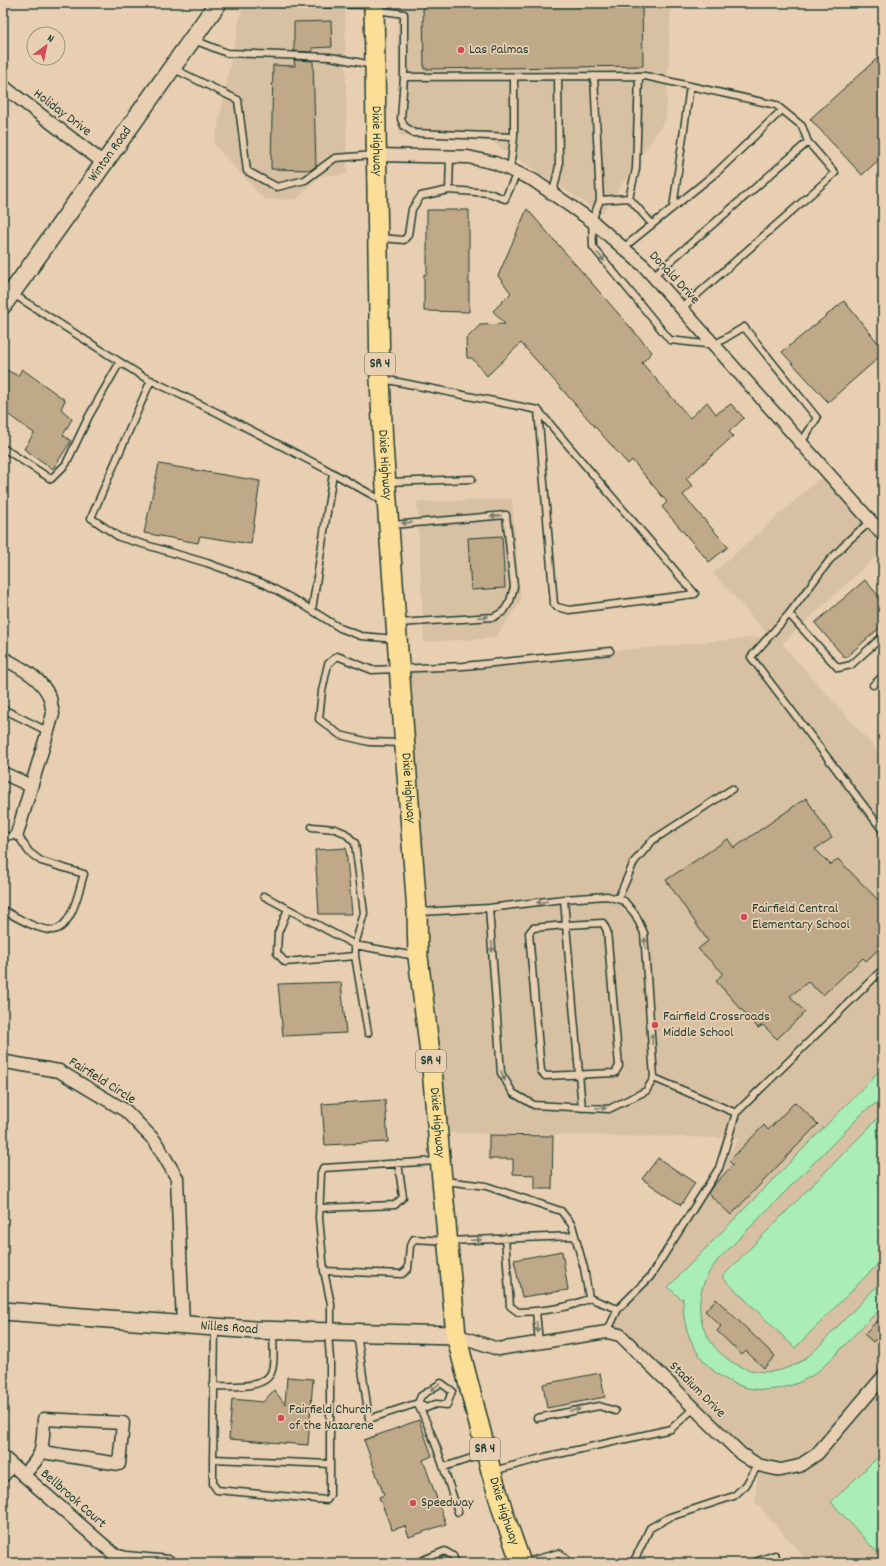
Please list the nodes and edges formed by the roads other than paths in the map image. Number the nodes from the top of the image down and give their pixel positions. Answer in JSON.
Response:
{"nodes":[{"id":1,"x":218,"y":3,"type":"edge"},
{"id":2,"x":258,"y":3,"type":"edge"},
{"id":3,"x":374,"y":6,"type":"edge"},
{"id":4,"x":192,"y":39,"type":"junction"},
{"id":5,"x":375,"y":66,"type":"junction"},
{"id":6,"x":172,"y":68,"type":"junction"},
{"id":7,"x":558,"y":76,"type":"junction"},
{"id":8,"x":594,"y":76,"type":"junction"},
{"id":9,"x":640,"y":76,"type":"junction"},
{"id":10,"x":404,"y":77,"type":"junction"},
{"id":11,"x":514,"y":77,"type":"junction"},
{"id":12,"x":3,"y":85,"type":"edge"},
{"id":13,"x":690,"y":86,"type":"junction"},
{"id":14,"x":782,"y":110,"type":"junction"},
{"id":15,"x":514,"y":137,"type":"junction"},
{"id":16,"x":808,"y":142,"type":"junction"},
{"id":17,"x":377,"y":155,"type":"junction"},
{"id":18,"x":450,"y":156,"type":"junction"},
{"id":19,"x":104,"y":163,"type":"junction"},
{"id":20,"x":514,"y":171,"type":"junction"},
{"id":21,"x":449,"y":190,"type":"junction"},
{"id":22,"x":553,"y":193,"type":"junction"},
{"id":23,"x":629,"y":198,"type":"junction"},
{"id":24,"x":600,"y":200,"type":"junction"},
{"id":25,"x":673,"y":208,"type":"junction"},
{"id":26,"x":592,"y":221,"type":"junction"},
{"id":27,"x":652,"y":224,"type":"junction"},
{"id":28,"x":378,"y":238,"type":"junction"},
{"id":29,"x":623,"y":248,"type":"junction"},
{"id":30,"x":653,"y":276,"type":"junction"},
{"id":31,"x":7,"y":299,"type":"edge"},
{"id":32,"x":682,"y":308,"type":"junction"},
{"id":33,"x":714,"y":345,"type":"junction"},
{"id":34,"x":120,"y":362,"type":"junction"},
{"id":35,"x":380,"y":378,"type":"junction"},
{"id":36,"x":151,"y":380,"type":"junction"},
{"id":37,"x":538,"y":410,"type":"junction"},
{"id":38,"x":801,"y":443,"type":"junction"},
{"id":39,"x":3,"y":448,"type":"edge"},
{"id":40,"x":333,"y":473,"type":"junction"},
{"id":41,"x":472,"y":479,"type":"dead end"},
{"id":42,"x":386,"y":482,"type":"junction"},
{"id":43,"x":387,"y":503,"type":"junction"},
{"id":44,"x":389,"y":525,"type":"junction"},
{"id":45,"x":878,"y":527,"type":"edge"},
{"id":46,"x":312,"y":610,"type":"junction"},
{"id":47,"x":789,"y":614,"type":"junction"},
{"id":48,"x":397,"y":631,"type":"junction"},
{"id":49,"x":883,"y":636,"type":"edge"},
{"id":50,"x":610,"y":651,"type":"dead end"},
{"id":51,"x":3,"y":658,"type":"edge"},
{"id":52,"x":400,"y":669,"type":"junction"},
{"id":53,"x":883,"y":676,"type":"edge"},
{"id":54,"x":873,"y":685,"type":"dead end"},
{"id":55,"x":3,"y":709,"type":"edge"},
{"id":56,"x":47,"y":731,"type":"junction"},
{"id":57,"x":405,"y":743,"type":"junction"},
{"id":58,"x":3,"y":773,"type":"edge"},
{"id":59,"x":31,"y":786,"type":"junction"},
{"id":60,"x":732,"y":789,"type":"dead end"},
{"id":61,"x":312,"y":828,"type":"dead end"},
{"id":62,"x":883,"y":831,"type":"edge"},
{"id":63,"x":17,"y":834,"type":"junction"},
{"id":64,"x":3,"y":838,"type":"edge"},
{"id":65,"x":264,"y":896,"type":"dead end"},
{"id":66,"x":564,"y":899,"type":"junction"},
{"id":67,"x":618,"y":899,"type":"junction"},
{"id":68,"x":489,"y":908,"type":"junction"},
{"id":69,"x":288,"y":909,"type":"junction"},
{"id":70,"x":3,"y":910,"type":"edge"},
{"id":71,"x":417,"y":912,"type":"junction"},
{"id":72,"x":566,"y":925,"type":"junction"},
{"id":73,"x":355,"y":945,"type":"junction"},
{"id":74,"x":355,"y":956,"type":"junction"},
{"id":75,"x":418,"y":957,"type":"junction"},
{"id":76,"x":883,"y":969,"type":"edge"},
{"id":77,"x":368,"y":1033,"type":"dead end"},
{"id":78,"x":3,"y":1063,"type":"edge"},
{"id":79,"x":579,"y":1074,"type":"junction"},
{"id":80,"x":654,"y":1078,"type":"junction"},
{"id":81,"x":582,"y":1108,"type":"junction"},
{"id":82,"x":736,"y":1113,"type":"junction"},
{"id":83,"x":440,"y":1160,"type":"junction"},
{"id":84,"x":398,"y":1163,"type":"junction"},
{"id":85,"x":441,"y":1181,"type":"junction"},
{"id":86,"x":320,"y":1208,"type":"junction"},
{"id":87,"x":574,"y":1236,"type":"junction"},
{"id":88,"x":505,"y":1238,"type":"junction"},
{"id":89,"x":447,"y":1241,"type":"junction"},
{"id":90,"x":324,"y":1271,"type":"junction"},
{"id":91,"x":590,"y":1298,"type":"junction"},
{"id":92,"x":618,"y":1309,"type":"junction"},
{"id":93,"x":3,"y":1311,"type":"edge"},
{"id":94,"x":536,"y":1311,"type":"junction"},
{"id":95,"x":183,"y":1325,"type":"junction"},
{"id":96,"x":215,"y":1327,"type":"junction"},
{"id":97,"x":273,"y":1331,"type":"junction"},
{"id":98,"x":330,"y":1332,"type":"junction"},
{"id":99,"x":607,"y":1332,"type":"junction"},
{"id":100,"x":357,"y":1333,"type":"junction"},
{"id":101,"x":456,"y":1335,"type":"junction"},
{"id":102,"x":539,"y":1344,"type":"junction"},
{"id":103,"x":883,"y":1377,"type":"edge"},
{"id":104,"x":213,"y":1386,"type":"junction"},
{"id":105,"x":461,"y":1389,"type":"junction"},
{"id":106,"x":418,"y":1403,"type":"junction"},
{"id":107,"x":694,"y":1408,"type":"junction"},
{"id":108,"x":615,"y":1411,"type":"dead end"},
{"id":109,"x":537,"y":1418,"type":"dead end"},
{"id":110,"x":42,"y":1452,"type":"junction"},
{"id":111,"x":487,"y":1453,"type":"junction"},
{"id":112,"x":213,"y":1458,"type":"junction"},
{"id":113,"x":7,"y":1461,"type":"edge"},
{"id":114,"x":330,"y":1464,"type":"junction"},
{"id":115,"x":758,"y":1465,"type":"junction"},
{"id":116,"x":444,"y":1467,"type":"junction"},
{"id":117,"x":491,"y":1471,"type":"junction"},
{"id":118,"x":23,"y":1475,"type":"junction"},
{"id":119,"x":3,"y":1476,"type":"edge"},
{"id":120,"x":458,"y":1512,"type":"dead end"},
{"id":121,"x":125,"y":1561,"type":"edge"},
{"id":122,"x":169,"y":1563,"type":"edge"},
{"id":123,"x":416,"y":1563,"type":"edge"},
{"id":124,"x":456,"y":1563,"type":"edge"},
{"id":125,"x":522,"y":1563,"type":"edge"},
{"id":126,"x":567,"y":1563,"type":"edge"},
{"id":127,"x":633,"y":1563,"type":"edge"},
{"id":128,"x":752,"y":1563,"type":"edge"},
{"id":129,"x":779,"y":1563,"type":"edge"}],
"edges":[{"from":1,"to":4,"type":"street","name":"Winton Road"},
{"from":2,"to":3,"type":"lane"},
{"from":3,"to":5,"type":"main road","name":"Dixie Highway","number":"SR 4"},
{"from":3,"to":10,"type":"lane"},
{"from":4,"to":5,"type":"lane"},
{"from":4,"to":6,"type":"street","name":"Winton Road"},
{"from":5,"to":17,"type":"main road","name":"Dixie Highway","number":"SR 4"},
{"from":6,"to":17,"type":"lane"},
{"from":6,"to":19,"type":"street","name":"Winton Road"},
{"from":7,"to":8,"type":"lane"},
{"from":7,"to":11,"type":"lane"},
{"from":7,"to":22,"type":"lane"},
{"from":8,"to":9,"type":"lane"},
{"from":8,"to":24,"type":"lane"},
{"from":9,"to":13,"type":"lane"},
{"from":9,"to":23,"type":"lane"},
{"from":10,"to":11,"type":"lane"},
{"from":10,"to":15,"type":"lane"},
{"from":11,"to":15,"type":"lane"},
{"from":12,"to":19,"type":"street","name":"Holiday Drive"},
{"from":13,"to":14,"type":"lane"},
{"from":13,"to":25,"type":"lane"},
{"from":14,"to":16,"type":"lane"},
{"from":14,"to":25,"type":"lane"},
{"from":15,"to":20,"type":"lane"},
{"from":16,"to":30,"type":"lane"},
{"from":16,"to":32,"type":"lane"},
{"from":17,"to":18,"type":"street","name":"Donald Drive"},
{"from":17,"to":28,"type":"main road","name":"Dixie Highway","number":"SR 4"},
{"from":18,"to":20,"type":"street","name":"Donald Drive"},
{"from":18,"to":21,"type":"lane"},
{"from":19,"to":31,"type":"street","name":"Winton Road"},
{"from":20,"to":21,"type":"lane"},
{"from":20,"to":22,"type":"street","name":"Donald Drive"},
{"from":21,"to":28,"type":"lane"},
{"from":22,"to":26,"type":"street","name":"Donald Drive"},
{"from":23,"to":24,"type":"lane"},
{"from":23,"to":27,"type":"lane"},
{"from":24,"to":26,"type":"lane"},
{"from":25,"to":27,"type":"lane"},
{"from":26,"to":29,"type":"street","name":"Donald Drive"},
{"from":26,"to":33,"type":"lane","one_way":true},
{"from":27,"to":29,"type":"lane"},
{"from":28,"to":35,"type":"main road","name":"Dixie Highway","number":"SR 4"},
{"from":29,"to":30,"type":"street","name":"Donald Drive"},
{"from":30,"to":32,"type":"street","name":"Donald Drive"},
{"from":31,"to":34,"type":"lane"},
{"from":32,"to":33,"type":"street","name":"Donald Drive"},
{"from":33,"to":38,"type":"street","name":"Donald Drive"},
{"from":33,"to":38,"type":"lane"},
{"from":34,"to":36,"type":"lane"},
{"from":34,"to":39,"type":"lane"},
{"from":35,"to":37,"type":"lane"},
{"from":35,"to":42,"type":"main road","name":"Dixie Highway","number":"SR 4"},
{"from":36,"to":40,"type":"lane"},
{"from":36,"to":46,"type":"lane"},
{"from":37,"to":37,"type":"lane"},
{"from":38,"to":45,"type":"street","name":"Donald Drive"},
{"from":40,"to":43,"type":"lane"},
{"from":40,"to":46,"type":"lane"},
{"from":41,"to":42,"type":"lane"},
{"from":42,"to":43,"type":"main road","name":"Dixie Highway","number":"SR 4"},
{"from":43,"to":44,"type":"main road","name":"Dixie Highway","number":"SR 4"},
{"from":44,"to":48,"type":"main road","name":"Dixie Highway","number":"SR 4"},
{"from":48,"to":44,"type":"lane","one_way":true},
{"from":45,"to":47,"type":"lane"},
{"from":46,"to":48,"type":"lane"},
{"from":47,"to":49,"type":"lane"},
{"from":47,"to":62,"type":"lane"},
{"from":48,"to":52,"type":"main road","name":"Dixie Highway","number":"SR 4"},
{"from":50,"to":52,"type":"lane"},
{"from":51,"to":56,"type":"street"},
{"from":52,"to":57,"type":"main road","name":"Dixie Highway","number":"SR 4"},
{"from":52,"to":57,"type":"lane"},
{"from":53,"to":54,"type":"lane"},
{"from":55,"to":56,"type":"lane"},
{"from":56,"to":59,"type":"street"},
{"from":57,"to":71,"type":"main road","name":"Dixie Highway","number":"SR 4"},
{"from":58,"to":59,"type":"street"},
{"from":59,"to":63,"type":"street"},
{"from":60,"to":67,"type":"lane"},
{"from":61,"to":73,"type":"lane"},
{"from":63,"to":64,"type":"lane"},
{"from":63,"to":70,"type":"lane"},
{"from":65,"to":69,"type":"lane"},
{"from":66,"to":67,"type":"lane"},
{"from":66,"to":68,"type":"lane","one_way":true},
{"from":66,"to":72,"type":"lane"},
{"from":80,"to":67,"type":"lane","one_way":true},
{"from":68,"to":71,"type":"lane"},
{"from":68,"to":81,"type":"lane","one_way":true},
{"from":69,"to":73,"type":"lane"},
{"from":69,"to":74,"type":"lane"},
{"from":71,"to":75,"type":"main road","name":"Dixie Highway","number":"SR 4"},
{"from":72,"to":79,"type":"lane"},
{"from":72,"to":79,"type":"lane"},
{"from":72,"to":79,"type":"lane"},
{"from":73,"to":74,"type":"lane"},
{"from":73,"to":75,"type":"lane"},
{"from":74,"to":77,"type":"lane"},
{"from":75,"to":83,"type":"main road","name":"Dixie Highway","number":"SR 4"},
{"from":76,"to":82,"type":"lane"},
{"from":78,"to":95,"type":"street","name":"Fairfield Circle"},
{"from":79,"to":81,"type":"lane"},
{"from":81,"to":80,"type":"lane","one_way":true},
{"from":80,"to":82,"type":"lane"},
{"from":82,"to":92,"type":"lane"},
{"from":83,"to":84,"type":"lane"},
{"from":83,"to":85,"type":"main road","name":"Dixie Highway","number":"SR 4"},
{"from":84,"to":86,"type":"lane"},
{"from":84,"to":86,"type":"lane"},
{"from":85,"to":87,"type":"lane"},
{"from":85,"to":89,"type":"main road","name":"Dixie Highway","number":"SR 4"},
{"from":86,"to":90,"type":"lane"},
{"from":87,"to":88,"type":"lane"},
{"from":87,"to":91,"type":"lane"},
{"from":89,"to":88,"type":"lane","one_way":true},
{"from":88,"to":94,"type":"lane"},
{"from":89,"to":90,"type":"lane"},
{"from":89,"to":101,"type":"main road","name":"Dixie Highway","number":"SR 4"},
{"from":90,"to":98,"type":"lane"},
{"from":91,"to":92,"type":"lane"},
{"from":91,"to":94,"type":"lane"},
{"from":92,"to":99,"type":"lane"},
{"from":93,"to":95,"type":"street","name":"Nilles Road"},
{"from":94,"to":102,"type":"lane","one_way":true},
{"from":95,"to":96,"type":"street","name":"Nilles Road"},
{"from":96,"to":97,"type":"street","name":"Nilles Road"},
{"from":96,"to":104,"type":"lane"},
{"from":97,"to":98,"type":"street","name":"Nilles Road"},
{"from":97,"to":104,"type":"lane"},
{"from":98,"to":100,"type":"street","name":"Nilles Road"},
{"from":98,"to":114,"type":"lane"},
{"from":99,"to":102,"type":"street"},
{"from":99,"to":107,"type":"street","name":"Stadium Drive"},
{"from":100,"to":101,"type":"street","name":"Nilles Road"},
{"from":100,"to":106,"type":"lane"},
{"from":101,"to":102,"type":"street"},
{"from":101,"to":105,"type":"main road","name":"Dixie Highway","number":"SR 4"},
{"from":103,"to":115,"type":"street","name":"Stadium Drive"},
{"from":104,"to":112,"type":"lane"},
{"from":105,"to":106,"type":"lane","one_way":true},
{"from":105,"to":106,"type":"lane"},
{"from":105,"to":111,"type":"main road","name":"Dixie Highway","number":"SR 4"},
{"from":106,"to":116,"type":"lane"},
{"from":107,"to":115,"type":"street","name":"Stadium Drive"},
{"from":107,"to":117,"type":"lane"},
{"from":109,"to":108,"type":"lane","one_way":true},
{"from":110,"to":110,"type":"street"},
{"from":110,"to":118,"type":"street"},
{"from":111,"to":116,"type":"lane"},
{"from":111,"to":117,"type":"main road","name":"Dixie Highway","number":"SR 4"},
{"from":112,"to":114,"type":"lane"},
{"from":112,"to":114,"type":"lane"},
{"from":113,"to":118,"type":"street","name":"Bellbrook Court"},
{"from":113,"to":119,"type":"street"},
{"from":115,"to":127,"type":"lane"},
{"from":116,"to":120,"type":"lane"},
{"from":117,"to":125,"type":"main road","name":"Dixie Highway","number":"SR 4"},
{"from":118,"to":121,"type":"street","name":"Bellbrook Court"},
{"from":121,"to":122,"type":"street","name":"Bellbrook Court"},
{"from":123,"to":124,"type":"lane"},
{"from":125,"to":126,"type":"lane"},
{"from":128,"to":129,"type":"lane"}]}
